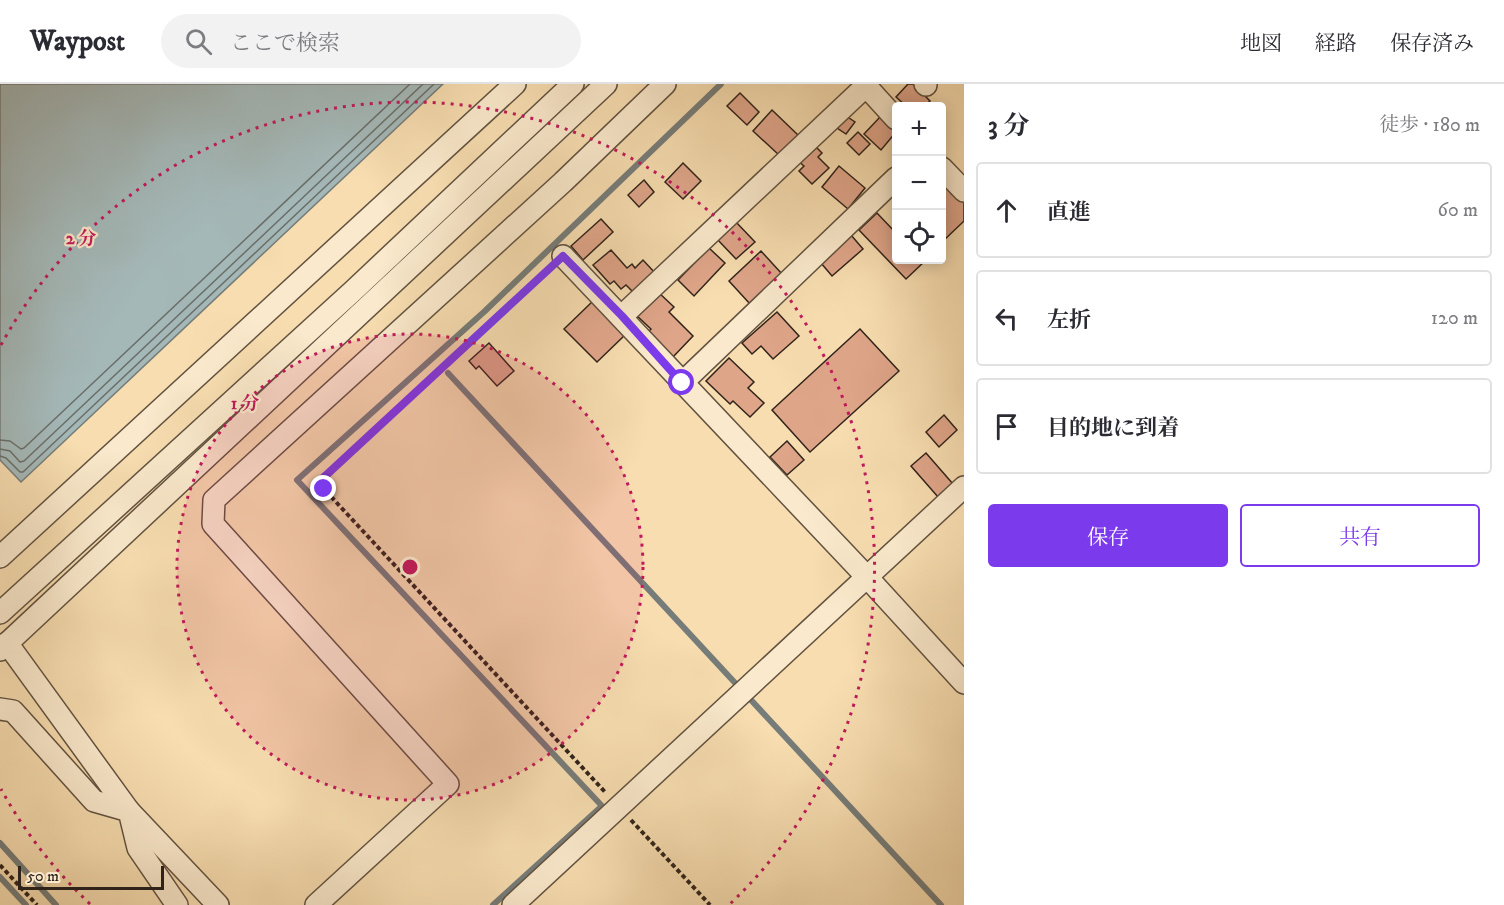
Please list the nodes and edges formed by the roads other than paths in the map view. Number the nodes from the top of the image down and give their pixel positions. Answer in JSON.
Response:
{"nodes":[{"id":1,"x":515,"y":84,"type":"edge"},
{"id":2,"x":573,"y":84,"type":"edge"},
{"id":3,"x":606,"y":84,"type":"edge"},
{"id":4,"x":665,"y":84,"type":"edge"},
{"id":5,"x":867,"y":85,"type":"edge"},
{"id":6,"x":892,"y":113,"type":"edge"},
{"id":7,"x":946,"y":172,"type":"edge"},
{"id":8,"x":892,"y":183,"type":"edge"},
{"id":9,"x":964,"y":191,"type":"edge"},
{"id":10,"x":563,"y":256,"type":"road end"},
{"id":11,"x":622,"y":316,"type":"junction"},
{"id":12,"x":682,"y":383,"type":"junction"},
{"id":13,"x":964,"y":487,"type":"edge"},
{"id":14,"x":0,"y":557,"type":"edge"},
{"id":15,"x":867,"y":576,"type":"junction"},
{"id":16,"x":0,"y":614,"type":"edge"},
{"id":17,"x":3,"y":647,"type":"edge"},
{"id":18,"x":964,"y":683,"type":"edge"},
{"id":19,"x":0,"y":709,"type":"edge"},
{"id":20,"x":129,"y":811,"type":"junction"},
{"id":21,"x":177,"y":905,"type":"edge"},
{"id":22,"x":218,"y":905,"type":"edge"},
{"id":23,"x":316,"y":905,"type":"edge"},
{"id":24,"x":513,"y":905,"type":"edge"}],
"edges":[{"from":1,"to":14,"type":"street"},
{"from":2,"to":16,"type":"street"},
{"from":3,"to":17,"type":"street"},
{"from":4,"to":23,"type":"street"},
{"from":5,"to":6,"type":"street"},
{"from":5,"to":11,"type":"street"},
{"from":7,"to":9,"type":"street"},
{"from":8,"to":12,"type":"street"},
{"from":10,"to":11,"type":"street"},
{"from":11,"to":12,"type":"street"},
{"from":12,"to":15,"type":"street"},
{"from":13,"to":15,"type":"street"},
{"from":15,"to":18,"type":"street"},
{"from":15,"to":24,"type":"street"},
{"from":17,"to":20,"type":"street"},
{"from":19,"to":20,"type":"street"},
{"from":20,"to":21,"type":"street"},
{"from":20,"to":22,"type":"street"}]}
